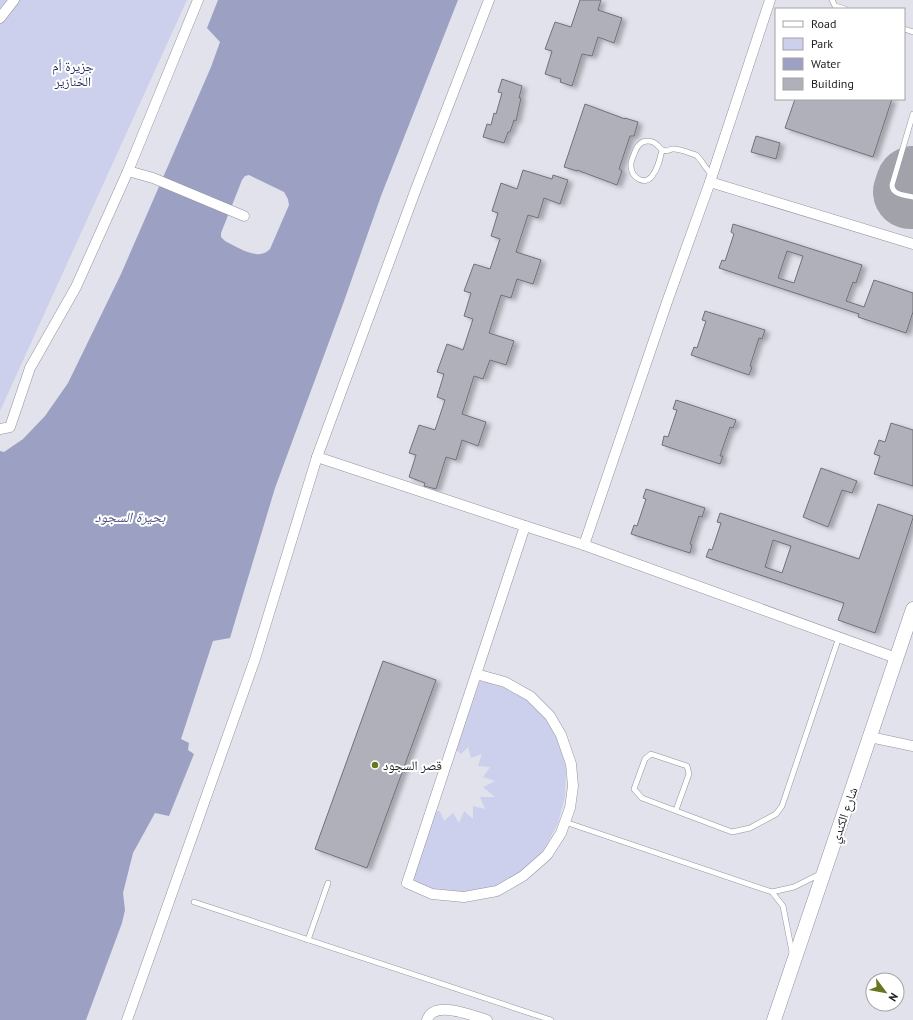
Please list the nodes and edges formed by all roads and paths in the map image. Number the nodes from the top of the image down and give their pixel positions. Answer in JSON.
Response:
{"nodes":[{"id":1,"x":14,"y":0,"type":"edge"},
{"id":2,"x":198,"y":0,"type":"edge"},
{"id":3,"x":489,"y":0,"type":"edge"},
{"id":4,"x":770,"y":0,"type":"edge"},
{"id":5,"x":832,"y":0,"type":"edge"},
{"id":6,"x":842,"y":8,"type":"edge"},
{"id":7,"x":0,"y":18,"type":"edge"},
{"id":8,"x":913,"y":114,"type":"edge"},
{"id":9,"x":662,"y":150,"type":"junction"},
{"id":10,"x":128,"y":171,"type":"junction"},
{"id":11,"x":712,"y":178,"type":"junction"},
{"id":12,"x":913,"y":197,"type":"edge"},
{"id":13,"x":244,"y":216,"type":"dead end"},
{"id":14,"x":913,"y":244,"type":"edge"},
{"id":15,"x":0,"y":429,"type":"edge"},
{"id":16,"x":317,"y":457,"type":"junction"},
{"id":17,"x":525,"y":526,"type":"junction"},
{"id":18,"x":584,"y":544,"type":"junction"},
{"id":19,"x":913,"y":610,"type":"edge"},
{"id":20,"x":839,"y":638,"type":"junction"},
{"id":21,"x":896,"y":658,"type":"junction"},
{"id":22,"x":476,"y":674,"type":"junction"},
{"id":23,"x":870,"y":737,"type":"junction"},
{"id":24,"x":913,"y":746,"type":"edge"},
{"id":25,"x":676,"y":810,"type":"junction"},
{"id":26,"x":566,"y":822,"type":"junction"},
{"id":27,"x":824,"y":871,"type":"junction"},
{"id":28,"x":328,"y":883,"type":"dead end"},
{"id":29,"x":772,"y":892,"type":"junction"},
{"id":30,"x":194,"y":902,"type":"dead end"},
{"id":31,"x":308,"y":940,"type":"junction"},
{"id":32,"x":794,"y":962,"type":"junction"},
{"id":33,"x":126,"y":1020,"type":"edge"},
{"id":34,"x":427,"y":1020,"type":"edge"},
{"id":35,"x":486,"y":1020,"type":"edge"},
{"id":36,"x":551,"y":1020,"type":"edge"},
{"id":37,"x":774,"y":1020,"type":"edge"}],
"edges":[{"from":1,"to":7,"type":"street"},
{"from":2,"to":10,"type":"street"},
{"from":3,"to":16,"type":"street"},
{"from":4,"to":11,"type":"street"},
{"from":5,"to":6,"type":"lane"},
{"from":8,"to":12,"type":"lane"},
{"from":9,"to":9,"type":"lane"},
{"from":9,"to":11,"type":"lane"},
{"from":10,"to":13,"type":"street"},
{"from":10,"to":15,"type":"street"},
{"from":11,"to":14,"type":"street"},
{"from":11,"to":18,"type":"street"},
{"from":16,"to":17,"type":"street"},
{"from":16,"to":33,"type":"street"},
{"from":17,"to":18,"type":"street"},
{"from":17,"to":22,"type":"street"},
{"from":18,"to":20,"type":"street"},
{"from":19,"to":21,"type":"street","name":"شارع الكندي"},
{"from":20,"to":21,"type":"street"},
{"from":20,"to":25,"type":"lane"},
{"from":21,"to":23,"type":"street","name":"شارع الكندي"},
{"from":22,"to":26,"type":"street"},
{"from":22,"to":26,"type":"street"},
{"from":23,"to":24,"type":"street"},
{"from":23,"to":27,"type":"street","name":"شارع الكندي"},
{"from":25,"to":25,"type":"lane"},
{"from":26,"to":29,"type":"lane"},
{"from":27,"to":29,"type":"lane"},
{"from":27,"to":32,"type":"street","name":"شارع الكندي"},
{"from":28,"to":31,"type":"lane"},
{"from":29,"to":32,"type":"lane"},
{"from":30,"to":31,"type":"lane"},
{"from":31,"to":36,"type":"lane"},
{"from":32,"to":37,"type":"street","name":"شارع الكندي"},
{"from":34,"to":35,"type":"street"}]}
